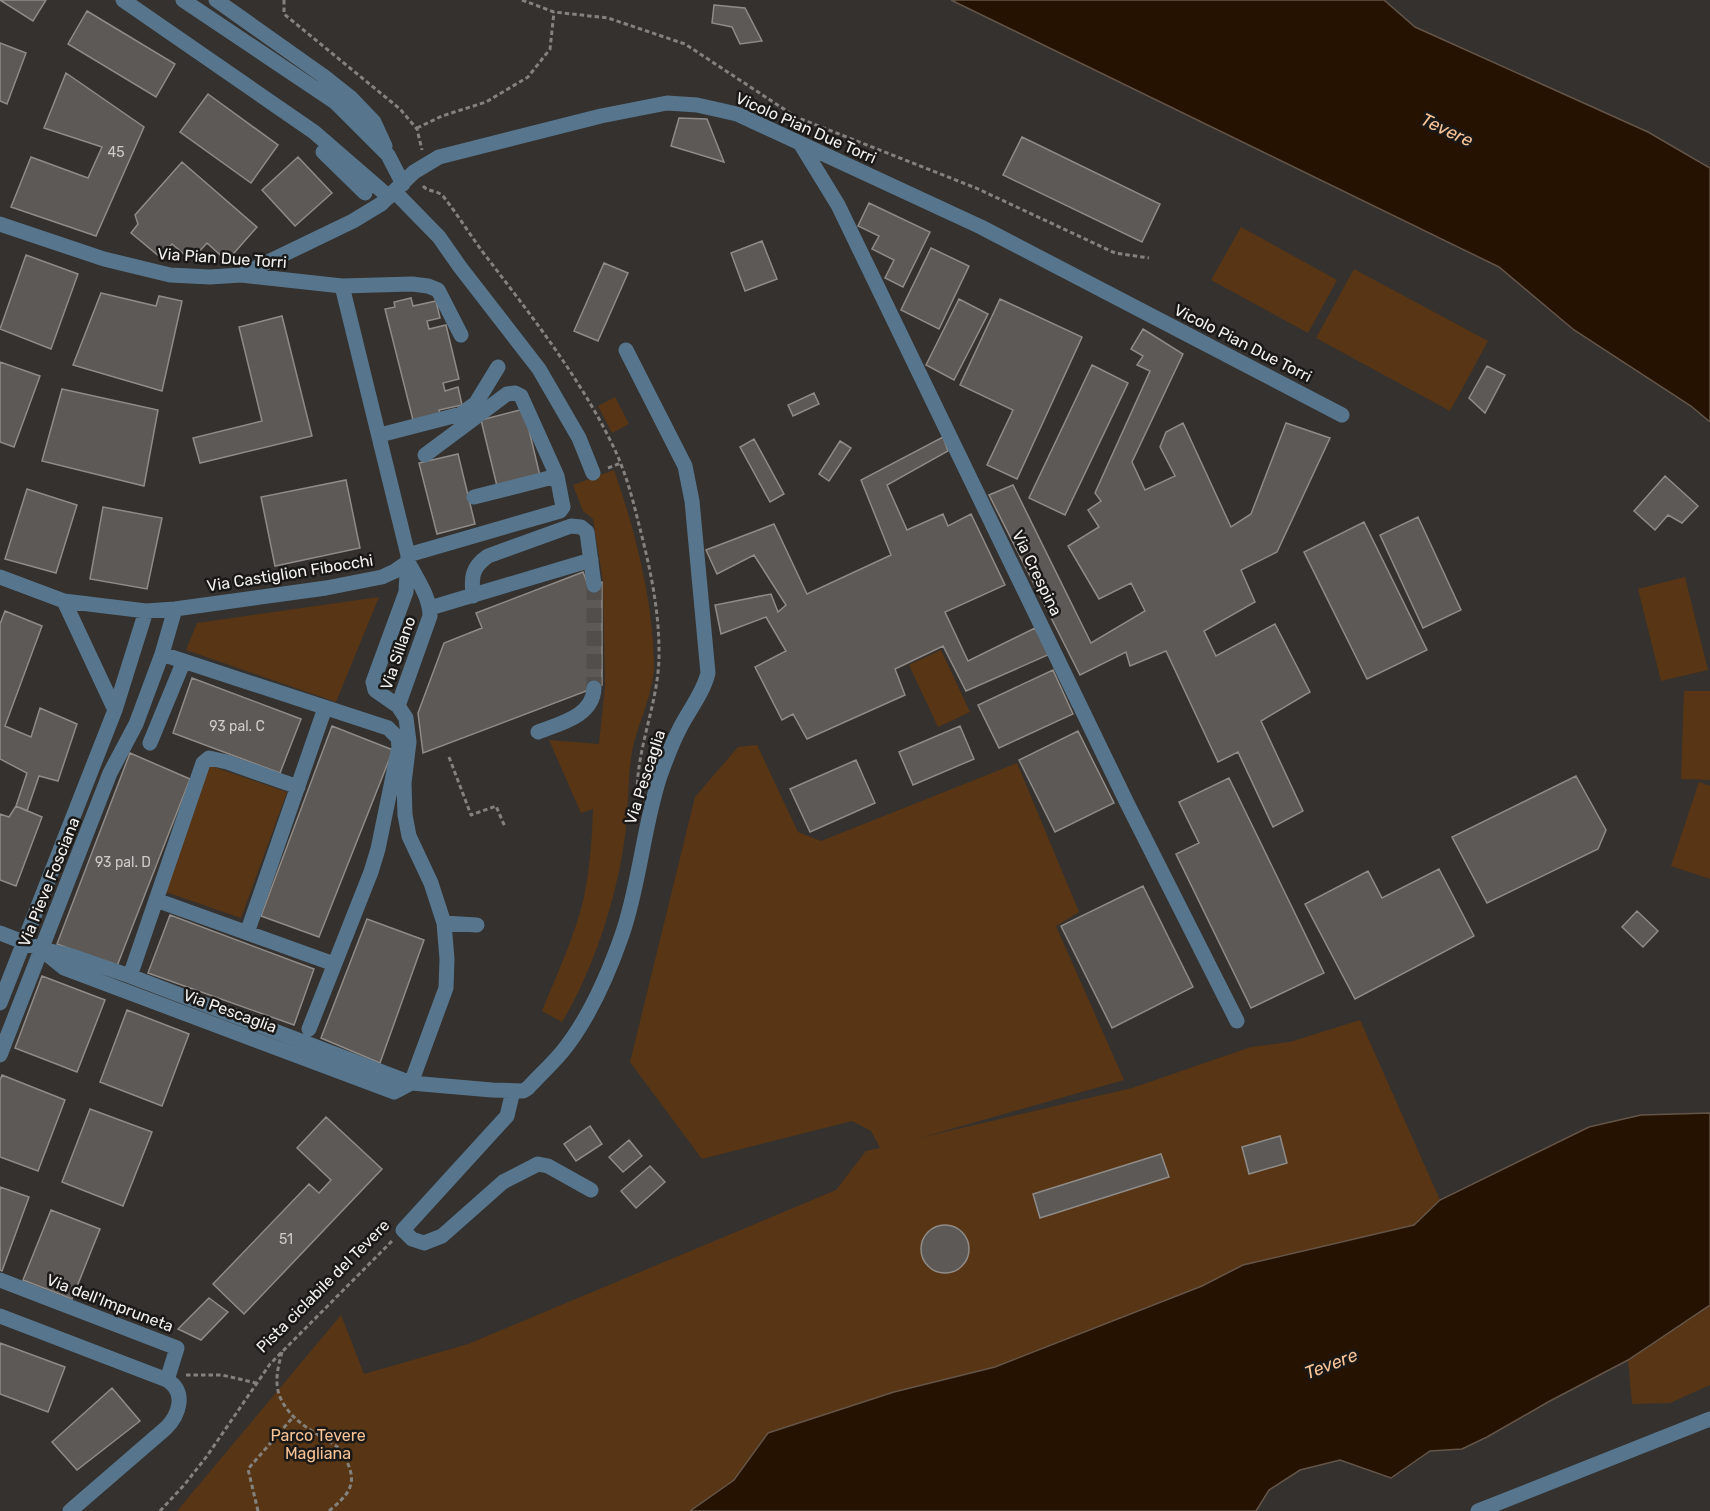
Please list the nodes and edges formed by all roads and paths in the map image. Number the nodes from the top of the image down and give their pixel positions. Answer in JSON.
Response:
{"nodes":[{"id":1,"x":123,"y":0,"type":"edge"},
{"id":2,"x":183,"y":0,"type":"edge"},
{"id":3,"x":216,"y":0,"type":"edge"},
{"id":4,"x":284,"y":0,"type":"edge"},
{"id":5,"x":522,"y":0,"type":"edge"},
{"id":6,"x":554,"y":12,"type":"junction"},
{"id":7,"x":276,"y":106,"type":"junction"},
{"id":8,"x":417,"y":129,"type":"junction"},
{"id":9,"x":800,"y":143,"type":"junction"},
{"id":10,"x":388,"y":155,"type":"junction"},
{"id":11,"x":429,"y":163,"type":"junction"},
{"id":12,"x":396,"y":191,"type":"junction"},
{"id":13,"x":365,"y":193,"type":"dead end"},
{"id":14,"x":0,"y":224,"type":"edge"},
{"id":15,"x":1149,"y":258,"type":"dead end"},
{"id":16,"x":240,"y":275,"type":"junction"},
{"id":17,"x":342,"y":285,"type":"junction"},
{"id":18,"x":461,"y":335,"type":"dead end"},
{"id":19,"x":626,"y":350,"type":"dead end"},
{"id":20,"x":498,"y":367,"type":"dead end"},
{"id":21,"x":1342,"y":415,"type":"dead end"},
{"id":22,"x":380,"y":435,"type":"junction"},
{"id":23,"x":425,"y":455,"type":"dead end"},
{"id":24,"x":593,"y":473,"type":"dead end"},
{"id":25,"x":557,"y":476,"type":"junction"},
{"id":26,"x":474,"y":497,"type":"dead end"},
{"id":27,"x":408,"y":558,"type":"junction"},
{"id":28,"x":591,"y":560,"type":"junction"},
{"id":29,"x":0,"y":577,"type":"edge"},
{"id":30,"x":594,"y":585,"type":"tunnel mouth"},
{"id":31,"x":473,"y":596,"type":"junction"},
{"id":32,"x":64,"y":601,"type":"junction"},
{"id":33,"x":430,"y":608,"type":"junction"},
{"id":34,"x":175,"y":609,"type":"junction"},
{"id":35,"x":146,"y":611,"type":"junction"},
{"id":36,"x":162,"y":654,"type":"junction"},
{"id":37,"x":183,"y":663,"type":"junction"},
{"id":38,"x":594,"y":688,"type":"tunnel mouth"},
{"id":39,"x":398,"y":706,"type":"junction"},
{"id":40,"x":326,"y":708,"type":"junction"},
{"id":41,"x":115,"y":710,"type":"junction"},
{"id":42,"x":538,"y":732,"type":"dead end"},
{"id":43,"x":150,"y":743,"type":"dead end"},
{"id":44,"x":449,"y":757,"type":"dead end"},
{"id":45,"x":298,"y":787,"type":"junction"},
{"id":46,"x":505,"y":827,"type":"dead end"},
{"id":47,"x":156,"y":900,"type":"junction"},
{"id":48,"x":444,"y":923,"type":"junction"},
{"id":49,"x":477,"y":925,"type":"dead end"},
{"id":50,"x":0,"y":933,"type":"edge"},
{"id":51,"x":247,"y":933,"type":"junction"},
{"id":52,"x":23,"y":942,"type":"junction"},
{"id":53,"x":41,"y":949,"type":"junction"},
{"id":54,"x":334,"y":963,"type":"junction"},
{"id":55,"x":130,"y":976,"type":"junction"},
{"id":56,"x":0,"y":1003,"type":"edge"},
{"id":57,"x":1237,"y":1021,"type":"dead end"},
{"id":58,"x":309,"y":1029,"type":"dead end"},
{"id":59,"x":0,"y":1055,"type":"edge"},
{"id":60,"x":411,"y":1083,"type":"junction"},
{"id":61,"x":513,"y":1091,"type":"junction"},
{"id":62,"x":591,"y":1190,"type":"dead end"},
{"id":63,"x":403,"y":1230,"type":"junction"},
{"id":64,"x":0,"y":1280,"type":"edge"},
{"id":65,"x":0,"y":1316,"type":"edge"},
{"id":66,"x":283,"y":1350,"type":"junction"},
{"id":67,"x":190,"y":1376,"type":"dead end"},
{"id":68,"x":167,"y":1380,"type":"junction"},
{"id":69,"x":256,"y":1383,"type":"junction"},
{"id":70,"x":294,"y":1416,"type":"junction"},
{"id":71,"x":1710,"y":1419,"type":"edge"},
{"id":72,"x":70,"y":1511,"type":"edge"},
{"id":73,"x":160,"y":1511,"type":"edge"},
{"id":74,"x":258,"y":1511,"type":"edge"},
{"id":75,"x":329,"y":1511,"type":"edge"},
{"id":76,"x":1478,"y":1511,"type":"edge"}],
"edges":[{"from":1,"to":7,"type":"street"},
{"from":2,"to":10,"type":"street"},
{"from":3,"to":10,"type":"street"},
{"from":4,"to":8,"type":"path"},
{"from":5,"to":6,"type":"path"},
{"from":6,"to":8,"type":"path"},
{"from":6,"to":15,"type":"path"},
{"from":7,"to":12,"type":"street"},
{"from":7,"to":13,"type":"street"},
{"from":8,"to":11,"type":"path"},
{"from":9,"to":11,"type":"street","name":"Vicolo Pian Due Torri"},
{"from":9,"to":21,"type":"street","name":"Vicolo Pian Due Torri"},
{"from":9,"to":57,"type":"street","name":"Via Crespina"},
{"from":10,"to":12,"type":"street"},
{"from":11,"to":12,"type":"street","name":"Vicolo Pian Due Torri"},
{"from":12,"to":16,"type":"street","name":"Vicolo Pian Due Torri"},
{"from":12,"to":24,"type":"street"},
{"from":14,"to":16,"type":"street","name":"Via Pian Due Torri"},
{"from":16,"to":17,"type":"street","name":"Via Pian Due Torri"},
{"from":17,"to":18,"type":"street","name":"Via Pian Due Torri"},
{"from":17,"to":22,"type":"street","name":"Via Sillano"},
{"from":19,"to":61,"type":"street","name":"Via Pescaglia"},
{"from":20,"to":22,"type":"street"},
{"from":22,"to":27,"type":"street","name":"Via Sillano"},
{"from":23,"to":25,"type":"street"},
{"from":25,"to":26,"type":"street"},
{"from":25,"to":27,"type":"street","name":"Via Castiglion Fibocchi"},
{"from":27,"to":33,"type":"street","name":"Via Sillano"},
{"from":27,"to":34,"type":"street","name":"Via Castiglion Fibocchi"},
{"from":27,"to":39,"type":"street","name":"Via Sillano"},
{"from":28,"to":30,"type":"street"},
{"from":28,"to":31,"type":"street"},
{"from":28,"to":31,"type":"street"},
{"from":29,"to":32,"type":"street","name":"Via Castiglion Fibocchi"},
{"from":31,"to":33,"type":"street"},
{"from":32,"to":35,"type":"street","name":"Via Castiglion Fibocchi"},
{"from":32,"to":41,"type":"street"},
{"from":33,"to":39,"type":"street","name":"Via Sillano"},
{"from":34,"to":35,"type":"street","name":"Via Castiglion Fibocchi"},
{"from":34,"to":36,"type":"street","name":"Via Pieve Fosciana"},
{"from":35,"to":41,"type":"street","name":"Via Pieve Fosciana"},
{"from":36,"to":37,"type":"street"},
{"from":36,"to":53,"type":"street","name":"Via Pieve Fosciana"},
{"from":37,"to":40,"type":"street"},
{"from":37,"to":43,"type":"street"},
{"from":38,"to":42,"type":"street"},
{"from":39,"to":48,"type":"street"},
{"from":40,"to":45,"type":"street"},
{"from":40,"to":54,"type":"street"},
{"from":41,"to":52,"type":"street","name":"Via Pieve Fosciana"},
{"from":44,"to":46,"type":"path"},
{"from":45,"to":47,"type":"street"},
{"from":45,"to":51,"type":"street"},
{"from":47,"to":51,"type":"street"},
{"from":47,"to":55,"type":"street"},
{"from":48,"to":49,"type":"street"},
{"from":48,"to":60,"type":"street"},
{"from":50,"to":52,"type":"street","name":"Via Pescaglia"},
{"from":51,"to":54,"type":"street"},
{"from":52,"to":53,"type":"street","name":"Via Pescaglia"},
{"from":52,"to":56,"type":"street","name":"Via Pieve Fosciana"},
{"from":53,"to":55,"type":"street","name":"Via Pescaglia"},
{"from":53,"to":59,"type":"street","name":"Via Pieve Fosciana"},
{"from":53,"to":60,"type":"street","name":"Via Pescaglia"},
{"from":54,"to":58,"type":"street"},
{"from":55,"to":60,"type":"street","name":"Via Pescaglia"},
{"from":60,"to":61,"type":"street","name":"Via Pescaglia"},
{"from":61,"to":63,"type":"street","name":"Pista ciclabile del Tevere"},
{"from":62,"to":63,"type":"street"},
{"from":63,"to":66,"type":"path","name":"Pista ciclabile del Tevere"},
{"from":64,"to":68,"type":"street","name":"Via dell'Impruneta"},
{"from":65,"to":68,"type":"street"},
{"from":66,"to":69,"type":"path","name":"Pista ciclabile del Tevere"},
{"from":66,"to":70,"type":"path"},
{"from":67,"to":69,"type":"path"},
{"from":68,"to":72,"type":"street"},
{"from":69,"to":73,"type":"path","name":"Pista ciclabile del Tevere"},
{"from":70,"to":74,"type":"path"},
{"from":70,"to":75,"type":"path"},
{"from":71,"to":76,"type":"street"}]}
